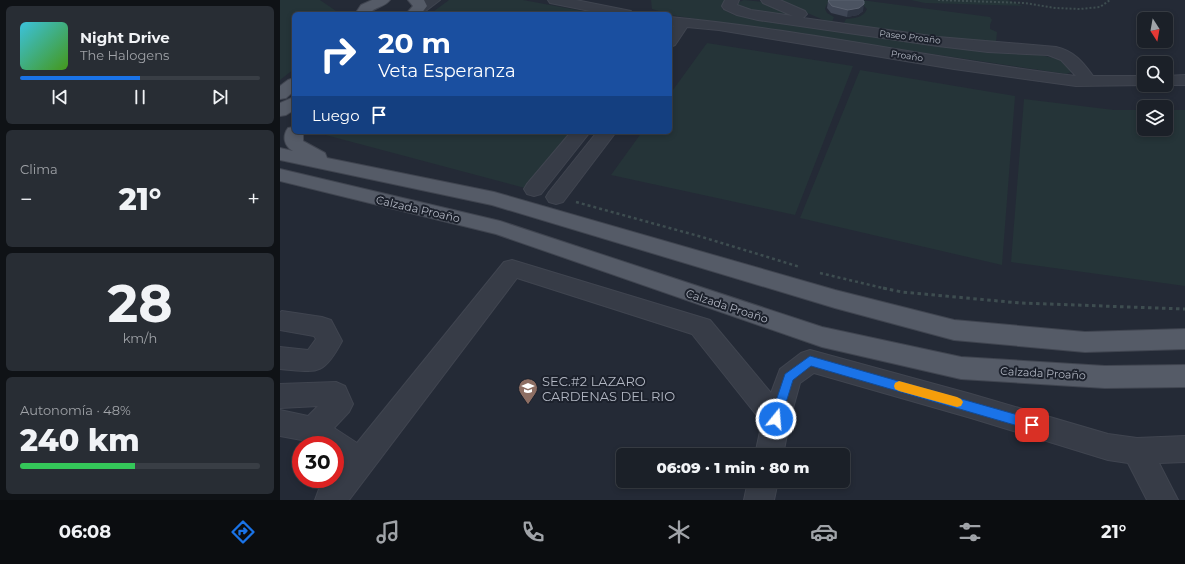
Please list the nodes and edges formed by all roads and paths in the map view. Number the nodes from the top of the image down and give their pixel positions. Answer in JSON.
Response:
{"nodes":[{"id":1,"x":353,"y":0,"type":"edge"},
{"id":2,"x":383,"y":0,"type":"edge"},
{"id":3,"x":433,"y":0,"type":"edge"},
{"id":4,"x":629,"y":0,"type":"edge"},
{"id":5,"x":732,"y":0,"type":"edge"},
{"id":6,"x":938,"y":0,"type":"edge"},
{"id":7,"x":1110,"y":0,"type":"edge"},
{"id":8,"x":568,"y":1,"type":"edge"},
{"id":9,"x":772,"y":2,"type":"edge"},
{"id":10,"x":415,"y":8,"type":"edge"},
{"id":11,"x":361,"y":12,"type":"edge"},
{"id":12,"x":363,"y":12,"type":"edge"},
{"id":13,"x":616,"y":12,"type":"edge"},
{"id":14,"x":626,"y":12,"type":"edge"},
{"id":15,"x":676,"y":22,"type":"edge"},
{"id":16,"x":816,"y":24,"type":"junction"},
{"id":17,"x":672,"y":35,"type":"edge"},
{"id":18,"x":1185,"y":80,"type":"edge"},
{"id":19,"x":1088,"y":81,"type":"junction"},
{"id":20,"x":1137,"y":81,"type":"edge"},
{"id":21,"x":1173,"y":81,"type":"edge"},
{"id":22,"x":292,"y":85,"type":"edge"},
{"id":23,"x":280,"y":94,"type":"edge"},
{"id":24,"x":292,"y":103,"type":"edge"},
{"id":25,"x":280,"y":111,"type":"edge"},
{"id":26,"x":294,"y":134,"type":"edge"},
{"id":27,"x":605,"y":134,"type":"edge"},
{"id":28,"x":576,"y":139,"type":"edge"},
{"id":29,"x":593,"y":150,"type":"junction"},
{"id":30,"x":280,"y":154,"type":"edge"},
{"id":31,"x":335,"y":166,"type":"junction"},
{"id":32,"x":280,"y":175,"type":"edge"},
{"id":33,"x":280,"y":182,"type":"edge"},
{"id":34,"x":308,"y":183,"type":"junction"},
{"id":35,"x":534,"y":189,"type":"dead end"},
{"id":36,"x":556,"y":197,"type":"joint"},
{"id":37,"x":801,"y":268,"type":"dead end"},
{"id":38,"x":816,"y":272,"type":"dead end"},
{"id":39,"x":1185,"y":309,"type":"edge"},
{"id":40,"x":281,"y":322,"type":"edge"},
{"id":41,"x":1185,"y":339,"type":"edge"},
{"id":42,"x":280,"y":358,"type":"edge"},
{"id":43,"x":1185,"y":376,"type":"edge"},
{"id":44,"x":280,"y":396,"type":"edge"},
{"id":45,"x":776,"y":419,"type":"junction"},
{"id":46,"x":280,"y":423,"type":"edge"},
{"id":47,"x":313,"y":430,"type":"junction"},
{"id":48,"x":770,"y":448,"type":"edge"},
{"id":49,"x":1185,"y":449,"type":"edge"},
{"id":50,"x":1137,"y":451,"type":"junction"},
{"id":51,"x":361,"y":461,"type":"junction"},
{"id":52,"x":762,"y":488,"type":"edge"},
{"id":53,"x":330,"y":500,"type":"edge"},
{"id":54,"x":759,"y":500,"type":"edge"},
{"id":55,"x":1163,"y":500,"type":"edge"}],
"edges":[{"from":1,"to":11,"type":"main road"},
{"from":2,"to":12,"type":"main road"},
{"from":3,"to":10,"type":"street"},
{"from":4,"to":14,"type":"street"},
{"from":5,"to":16,"type":"street","name":"Paseo Proaño"},
{"from":6,"to":7,"type":"path"},
{"from":8,"to":13,"type":"street"},
{"from":9,"to":16,"type":"street"},
{"from":15,"to":17,"type":"street"},
{"from":15,"to":19,"type":"street","name":"Proaño"},
{"from":16,"to":19,"type":"street","name":"Paseo Proaño"},
{"from":18,"to":21,"type":"street"},
{"from":19,"to":20,"type":"street","name":"Proaño"},
{"from":22,"to":23,"type":"main road"},
{"from":24,"to":25,"type":"main road"},
{"from":26,"to":31,"type":"main road"},
{"from":27,"to":29,"type":"street"},
{"from":28,"to":29,"type":"street"},
{"from":28,"to":35,"type":"street"},
{"from":29,"to":36,"type":"street"},
{"from":30,"to":31,"type":"main road"},
{"from":31,"to":41,"type":"main road"},
{"from":32,"to":34,"type":"main road","name":"Calzada Proaño"},
{"from":33,"to":34,"type":"main road"},
{"from":34,"to":43,"type":"main road","name":"Calzada Proaño"},
{"from":36,"to":37,"type":"path"},
{"from":38,"to":39,"type":"path"},
{"from":40,"to":42,"type":"street"},
{"from":44,"to":47,"type":"street"},
{"from":45,"to":48,"type":"street"},
{"from":45,"to":50,"type":"street"},
{"from":45,"to":51,"type":"street"},
{"from":46,"to":47,"type":"street"},
{"from":47,"to":51,"type":"street"},
{"from":49,"to":50,"type":"street"},
{"from":50,"to":55,"type":"street"},
{"from":51,"to":53,"type":"street"},
{"from":52,"to":54,"type":"street"}]}
